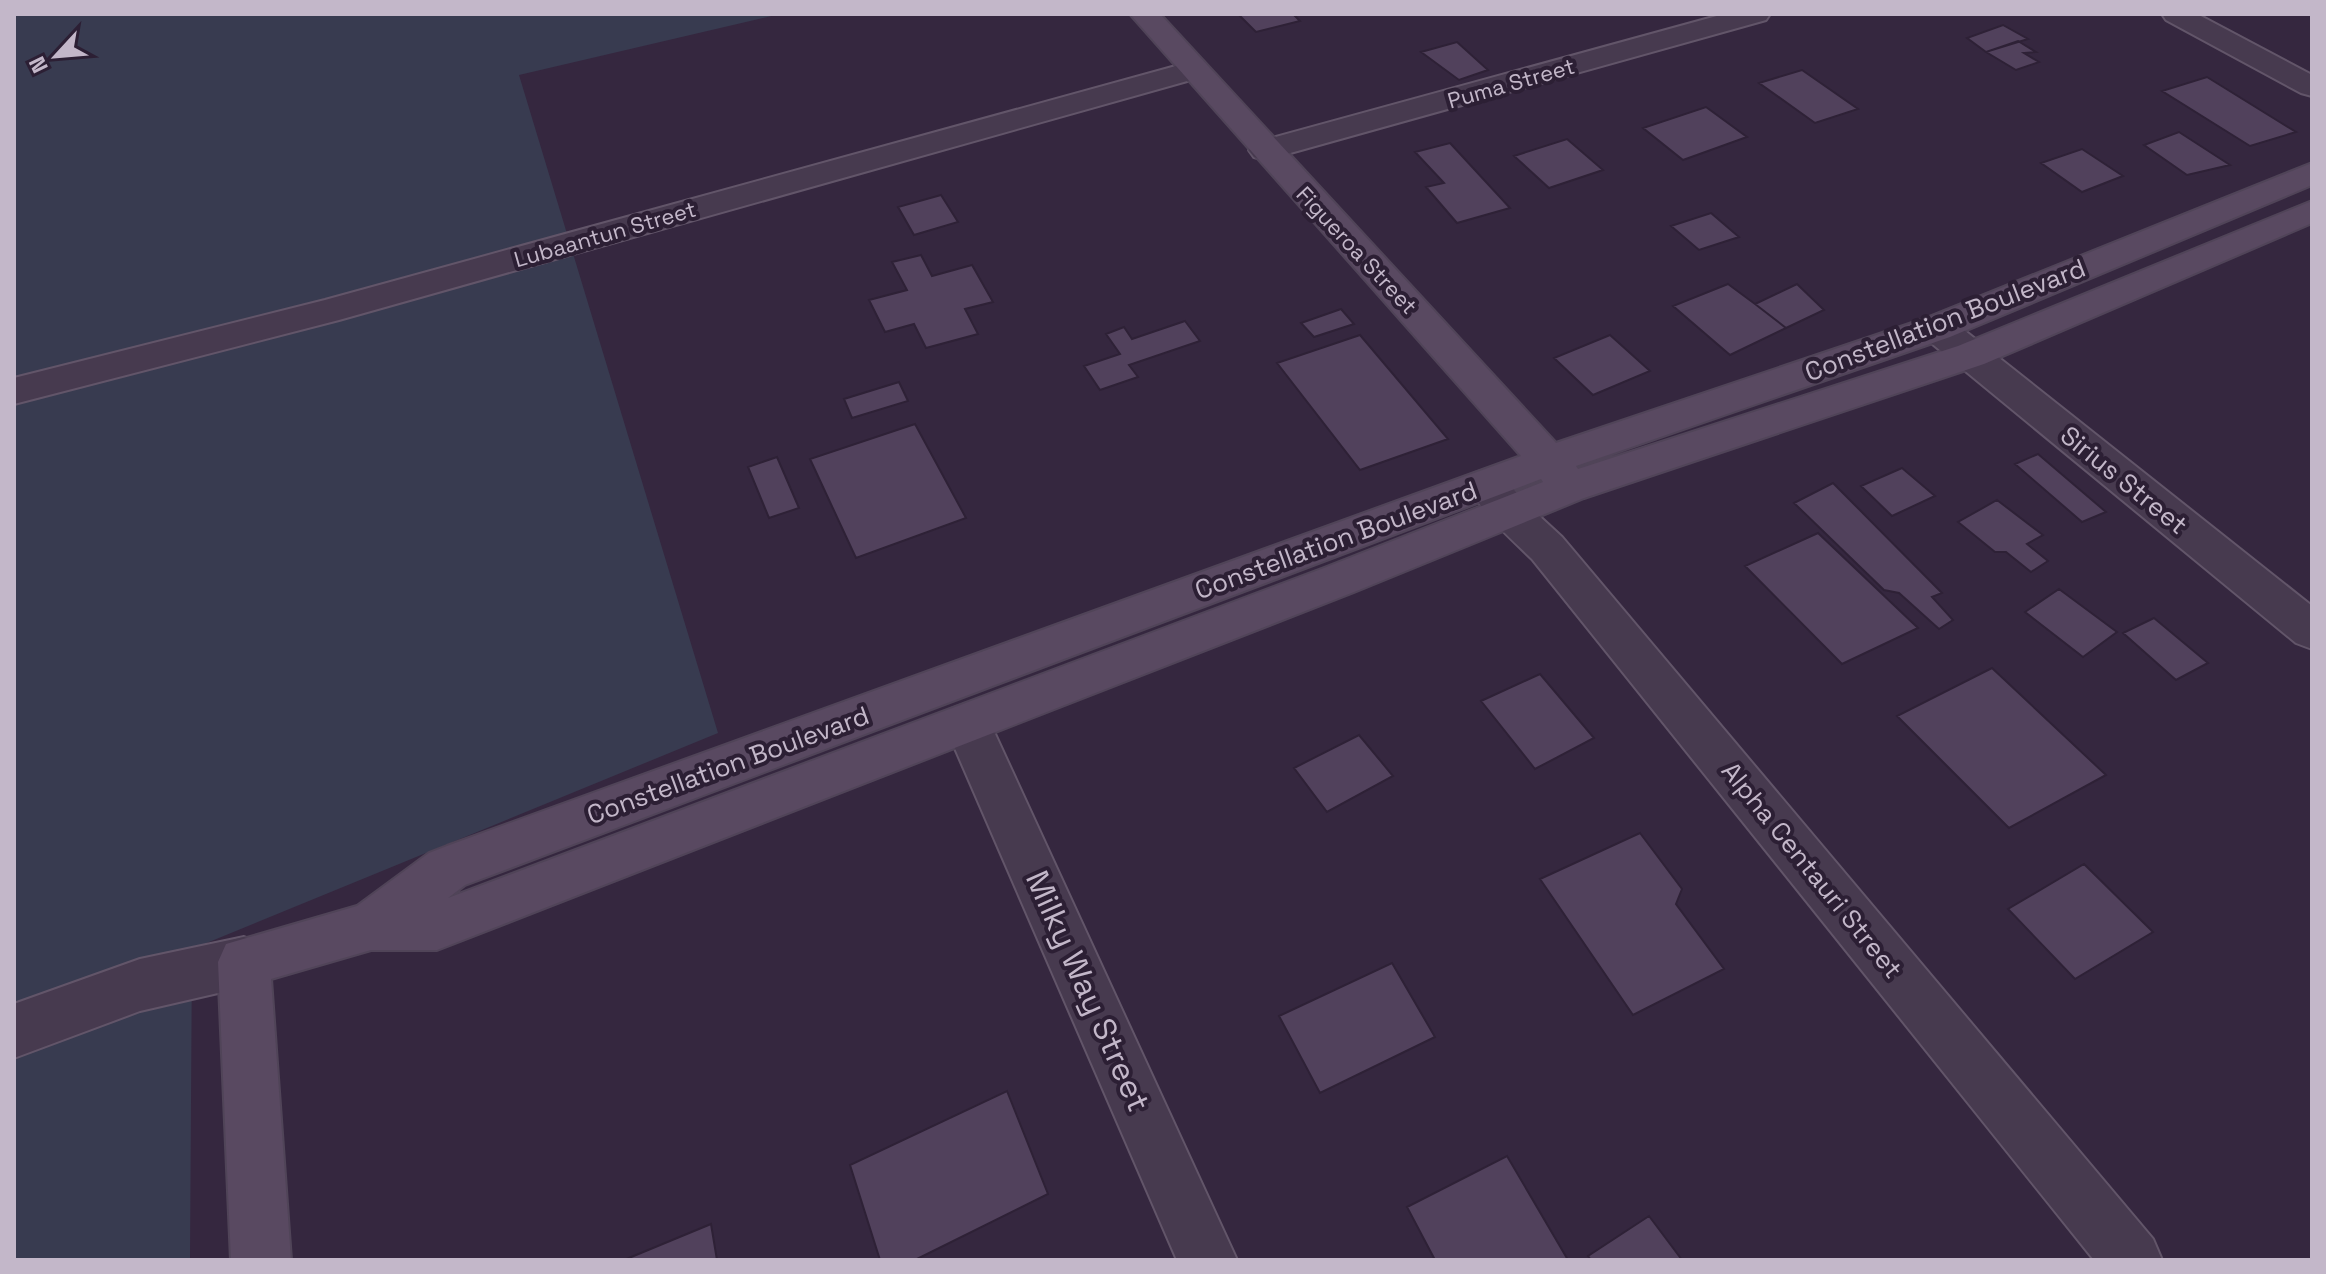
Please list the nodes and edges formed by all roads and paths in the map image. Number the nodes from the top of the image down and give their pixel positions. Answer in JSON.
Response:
{"nodes":[{"id":1,"x":1144,"y":14,"type":"edge"},
{"id":2,"x":1756,"y":14,"type":"edge"},
{"id":3,"x":2176,"y":14,"type":"edge"},
{"id":4,"x":1194,"y":70,"type":"junction"},
{"id":5,"x":2312,"y":87,"type":"edge"},
{"id":6,"x":1265,"y":150,"type":"junction"},
{"id":7,"x":2312,"y":173,"type":"edge"},
{"id":8,"x":2312,"y":211,"type":"edge"},
{"id":9,"x":1937,"y":328,"type":"junction"},
{"id":10,"x":1971,"y":355,"type":"junction"},
{"id":11,"x":14,"y":391,"type":"edge"},
{"id":12,"x":1559,"y":474,"type":"junction"},
{"id":13,"x":1499,"y":499,"type":"junction"},
{"id":14,"x":2312,"y":631,"type":"edge"},
{"id":15,"x":967,"y":723,"type":"junction"},
{"id":16,"x":371,"y":926,"type":"junction"},
{"id":17,"x":244,"y":962,"type":"junction"},
{"id":18,"x":14,"y":1031,"type":"edge"},
{"id":19,"x":261,"y":1260,"type":"edge"},
{"id":20,"x":1207,"y":1260,"type":"edge"},
{"id":21,"x":2132,"y":1260,"type":"edge"}],
"edges":[{"from":1,"to":4,"type":"street","name":"Figueroa Street"},
{"from":2,"to":6,"type":"street","name":"Puma Street"},
{"from":3,"to":5,"type":"street"},
{"from":4,"to":6,"type":"street","name":"Figueroa Street"},
{"from":4,"to":11,"type":"street","name":"Lubaantun Street"},
{"from":6,"to":12,"type":"street","name":"Figueroa Street"},
{"from":7,"to":9,"type":"street","name":"Constellation Boulevard"},
{"from":8,"to":10,"type":"street","name":"Constellation Boulevard"},
{"from":9,"to":10,"type":"street","name":"Sirius Street"},
{"from":9,"to":12,"type":"street","name":"Constellation Boulevard"},
{"from":10,"to":12,"type":"street","name":"Constellation Boulevard"},
{"from":10,"to":14,"type":"street","name":"Sirius Street"},
{"from":12,"to":13,"type":"street","name":"Constellation Boulevard"},
{"from":13,"to":15,"type":"street","name":"Constellation Boulevard"},
{"from":13,"to":16,"type":"street","name":"Constellation Boulevard"},
{"from":13,"to":21,"type":"street","name":"Alpha Centauri Street"},
{"from":15,"to":16,"type":"street","name":"Constellation Boulevard"},
{"from":15,"to":20,"type":"street","name":"Milky Way Street"},
{"from":16,"to":17,"type":"street","name":"Constellation Boulevard"},
{"from":17,"to":18,"type":"street"},
{"from":17,"to":19,"type":"street"}]}
